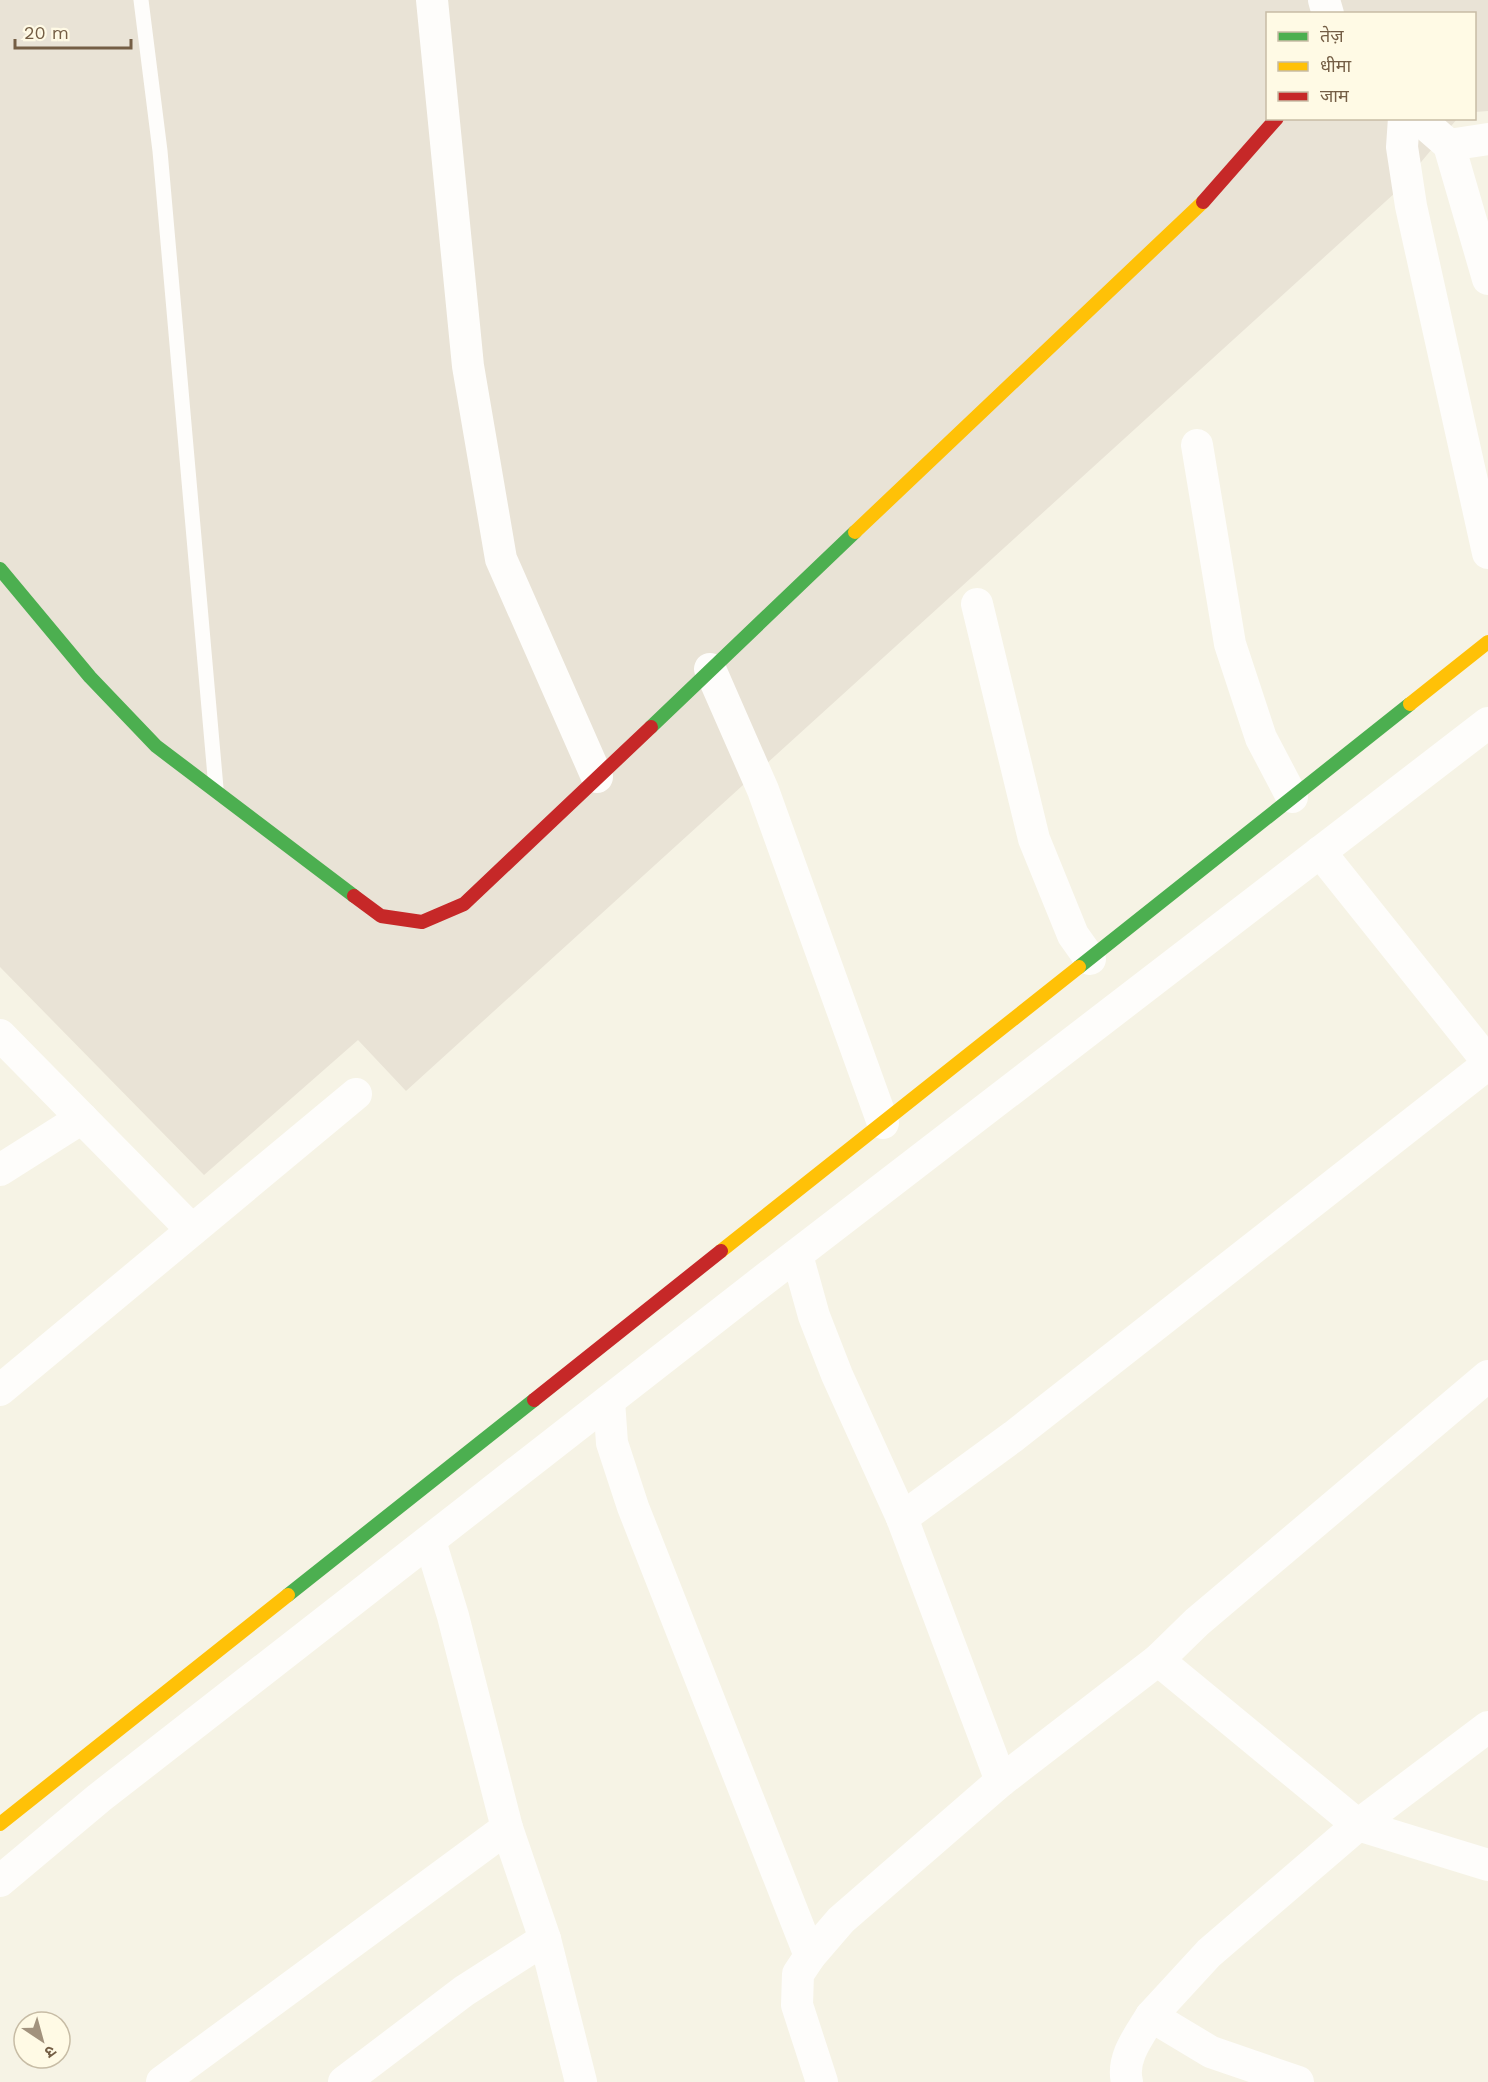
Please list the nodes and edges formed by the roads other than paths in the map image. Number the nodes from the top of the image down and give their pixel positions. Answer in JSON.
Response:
{"nodes":[{"id":1,"x":141,"y":0,"type":"edge"},
{"id":2,"x":432,"y":0,"type":"edge"},
{"id":3,"x":1275,"y":120,"type":"edge"},
{"id":4,"x":1404,"y":120,"type":"edge"},
{"id":5,"x":1420,"y":120,"type":"edge"},
{"id":6,"x":1488,"y":139,"type":"edge"},
{"id":7,"x":1449,"y":145,"type":"junction"},
{"id":8,"x":1488,"y":279,"type":"edge"},
{"id":9,"x":1197,"y":445,"type":"dead end"},
{"id":10,"x":1488,"y":553,"type":"edge"},
{"id":11,"x":0,"y":569,"type":"edge"},
{"id":12,"x":977,"y":604,"type":"dead end"},
{"id":13,"x":1488,"y":642,"type":"edge"},
{"id":14,"x":710,"y":669,"type":"junction"},
{"id":15,"x":1488,"y":723,"type":"edge"},
{"id":16,"x":597,"y":777,"type":"junction"},
{"id":17,"x":217,"y":793,"type":"junction"},
{"id":18,"x":1292,"y":797,"type":"junction"},
{"id":19,"x":1320,"y":852,"type":"junction"},
{"id":20,"x":1090,"y":958,"type":"junction"},
{"id":21,"x":0,"y":1035,"type":"edge"},
{"id":22,"x":1488,"y":1063,"type":"edge"},
{"id":23,"x":356,"y":1094,"type":"dead end"},
{"id":24,"x":82,"y":1118,"type":"junction"},
{"id":25,"x":883,"y":1123,"type":"junction"},
{"id":26,"x":0,"y":1170,"type":"edge"},
{"id":27,"x":192,"y":1230,"type":"junction"},
{"id":28,"x":797,"y":1255,"type":"junction"},
{"id":29,"x":1488,"y":1376,"type":"edge"},
{"id":30,"x":0,"y":1390,"type":"edge"},
{"id":31,"x":609,"y":1401,"type":"junction"},
{"id":32,"x":902,"y":1518,"type":"junction"},
{"id":33,"x":430,"y":1540,"type":"junction"},
{"id":34,"x":1158,"y":1659,"type":"junction"},
{"id":35,"x":1488,"y":1727,"type":"edge"},
{"id":36,"x":1001,"y":1781,"type":"junction"},
{"id":37,"x":0,"y":1824,"type":"edge"},
{"id":38,"x":1358,"y":1825,"type":"junction"},
{"id":39,"x":507,"y":1828,"type":"junction"},
{"id":40,"x":1488,"y":1865,"type":"edge"},
{"id":41,"x":0,"y":1881,"type":"edge"},
{"id":42,"x":544,"y":1939,"type":"junction"},
{"id":43,"x":810,"y":1956,"type":"junction"},
{"id":44,"x":1152,"y":2016,"type":"junction"},
{"id":45,"x":162,"y":2082,"type":"edge"},
{"id":46,"x":344,"y":2082,"type":"edge"},
{"id":47,"x":581,"y":2082,"type":"edge"},
{"id":48,"x":822,"y":2082,"type":"edge"},
{"id":49,"x":1127,"y":2082,"type":"edge"},
{"id":50,"x":1298,"y":2082,"type":"edge"}],
"edges":[{"from":1,"to":17,"type":"lane"},
{"from":2,"to":16,"type":"street"},
{"from":3,"to":14,"type":"street"},
{"from":4,"to":10,"type":"street"},
{"from":5,"to":7,"type":"street"},
{"from":6,"to":7,"type":"street"},
{"from":7,"to":8,"type":"street"},
{"from":9,"to":18,"type":"street"},
{"from":11,"to":17,"type":"street"},
{"from":12,"to":20,"type":"street"},
{"from":13,"to":18,"type":"street"},
{"from":14,"to":16,"type":"street"},
{"from":14,"to":25,"type":"street"},
{"from":15,"to":19,"type":"street"},
{"from":16,"to":17,"type":"street"},
{"from":18,"to":20,"type":"street"},
{"from":19,"to":22,"type":"street"},
{"from":19,"to":28,"type":"street"},
{"from":20,"to":25,"type":"street"},
{"from":21,"to":24,"type":"street"},
{"from":22,"to":32,"type":"street"},
{"from":23,"to":27,"type":"street"},
{"from":24,"to":26,"type":"street"},
{"from":24,"to":27,"type":"street"},
{"from":25,"to":37,"type":"street"},
{"from":27,"to":30,"type":"street"},
{"from":28,"to":31,"type":"street"},
{"from":28,"to":32,"type":"street"},
{"from":29,"to":34,"type":"street"},
{"from":31,"to":33,"type":"street"},
{"from":31,"to":43,"type":"street"},
{"from":32,"to":36,"type":"street"},
{"from":33,"to":39,"type":"street"},
{"from":33,"to":41,"type":"street"},
{"from":34,"to":36,"type":"street"},
{"from":34,"to":38,"type":"street"},
{"from":35,"to":38,"type":"street"},
{"from":36,"to":43,"type":"street"},
{"from":38,"to":40,"type":"street"},
{"from":38,"to":44,"type":"street"},
{"from":39,"to":42,"type":"street"},
{"from":39,"to":45,"type":"street"},
{"from":42,"to":46,"type":"street"},
{"from":42,"to":47,"type":"street"},
{"from":43,"to":48,"type":"street"},
{"from":44,"to":49,"type":"street"},
{"from":44,"to":50,"type":"street"}]}
